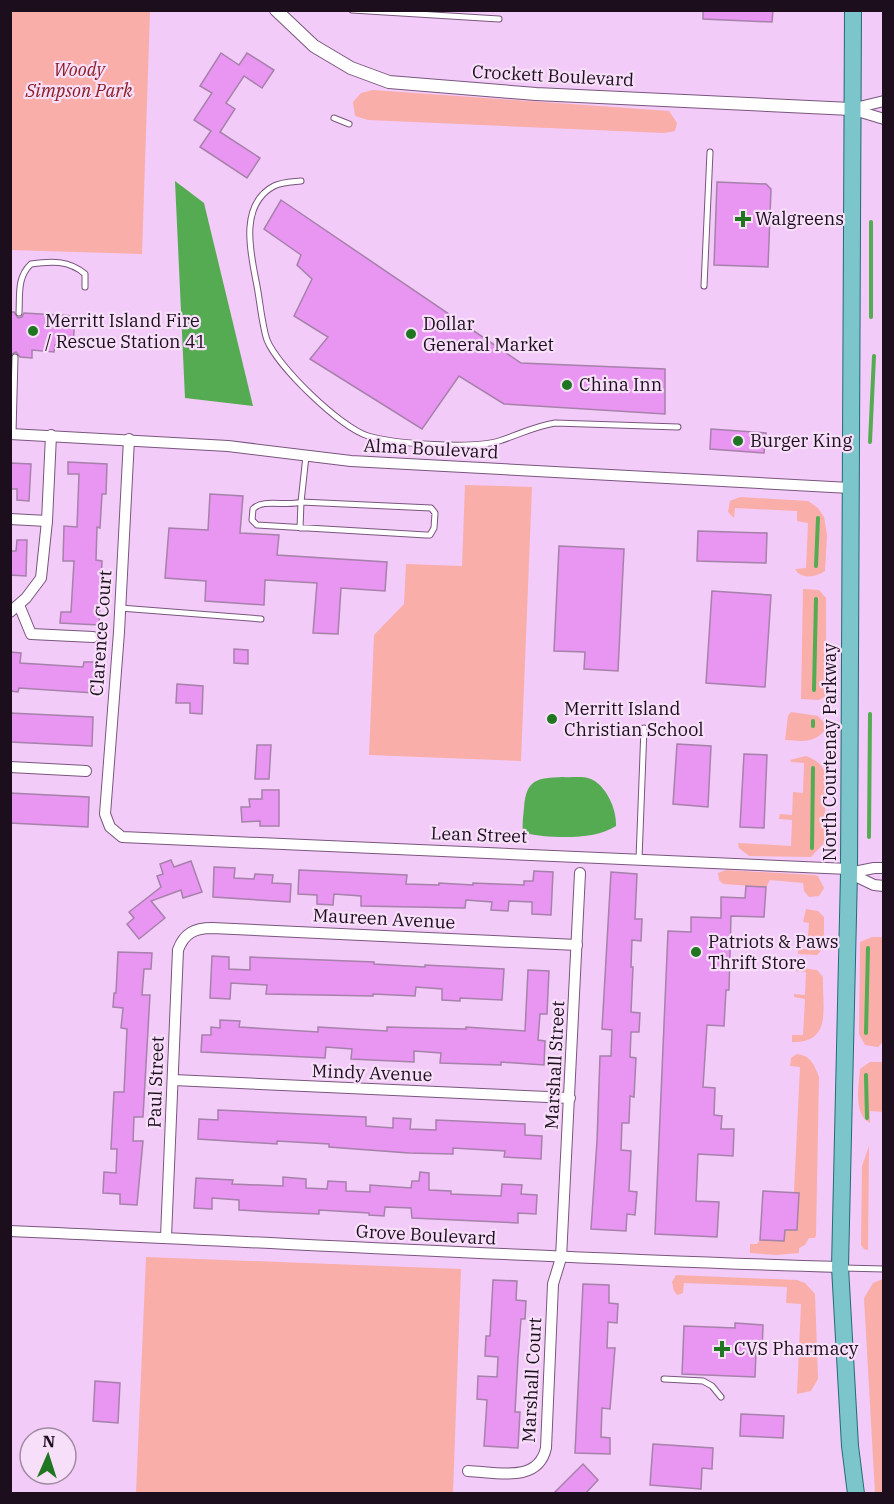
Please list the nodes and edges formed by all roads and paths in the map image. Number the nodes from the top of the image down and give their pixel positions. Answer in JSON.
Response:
{"nodes":[{"id":1,"x":276,"y":10,"type":"edge"},
{"id":2,"x":352,"y":10,"type":"edge"},
{"id":3,"x":853,"y":10,"type":"edge"},
{"id":4,"x":499,"y":19,"type":"dead end"},
{"id":5,"x":884,"y":101,"type":"edge"},
{"id":6,"x":851,"y":109,"type":"junction"},
{"id":7,"x":334,"y":118,"type":"dead end"},
{"id":8,"x":884,"y":118,"type":"edge"},
{"id":9,"x":349,"y":124,"type":"dead end"},
{"id":10,"x":710,"y":152,"type":"dead end"},
{"id":11,"x":301,"y":181,"type":"dead end"},
{"id":12,"x":704,"y":286,"type":"dead end"},
{"id":13,"x":85,"y":287,"type":"dead end"},
{"id":14,"x":19,"y":313,"type":"dead end"},
{"id":15,"x":15,"y":357,"type":"dead end"},
{"id":16,"x":678,"y":427,"type":"dead end"},
{"id":17,"x":12,"y":434,"type":"edge"},
{"id":18,"x":51,"y":435,"type":"junction"},
{"id":19,"x":129,"y":439,"type":"junction"},
{"id":20,"x":306,"y":456,"type":"junction"},
{"id":21,"x":850,"y":488,"type":"junction"},
{"id":22,"x":302,"y":502,"type":"junction"},
{"id":23,"x":10,"y":519,"type":"edge"},
{"id":24,"x":47,"y":521,"type":"junction"},
{"id":25,"x":300,"y":528,"type":"junction"},
{"id":26,"x":15,"y":608,"type":"edge"},
{"id":27,"x":120,"y":608,"type":"junction"},
{"id":28,"x":261,"y":619,"type":"dead end"},
{"id":29,"x":93,"y":637,"type":"dead end"},
{"id":30,"x":644,"y":728,"type":"dead end"},
{"id":31,"x":10,"y":767,"type":"edge"},
{"id":32,"x":86,"y":771,"type":"dead end"},
{"id":33,"x":110,"y":827,"type":"joint"},
{"id":34,"x":639,"y":859,"type":"junction"},
{"id":35,"x":884,"y":868,"type":"edge"},
{"id":36,"x":849,"y":871,"type":"junction"},
{"id":37,"x":580,"y":873,"type":"dead end"},
{"id":38,"x":884,"y":886,"type":"edge"},
{"id":39,"x":189,"y":933,"type":"joint"},
{"id":40,"x":577,"y":945,"type":"junction"},
{"id":41,"x":173,"y":1080,"type":"junction"},
{"id":42,"x":570,"y":1098,"type":"junction"},
{"id":43,"x":10,"y":1232,"type":"edge"},
{"id":44,"x":166,"y":1237,"type":"junction"},
{"id":45,"x":561,"y":1258,"type":"junction"},
{"id":46,"x":840,"y":1267,"type":"junction"},
{"id":47,"x":884,"y":1269,"type":"edge"},
{"id":48,"x":664,"y":1379,"type":"dead end"},
{"id":49,"x":721,"y":1397,"type":"dead end"},
{"id":50,"x":468,"y":1472,"type":"dead end"},
{"id":51,"x":856,"y":1494,"type":"edge"}],
"edges":[{"from":1,"to":6,"type":"street","name":"Crockett Boulevard"},
{"from":2,"to":4,"type":"lane"},
{"from":3,"to":6,"type":"main road","name":"North Courtenay Parkway"},
{"from":5,"to":6,"type":"street"},
{"from":6,"to":8,"type":"street"},
{"from":6,"to":21,"type":"main road","name":"North Courtenay Parkway"},
{"from":7,"to":9,"type":"lane"},
{"from":10,"to":12,"type":"lane"},
{"from":11,"to":16,"type":"lane"},
{"from":13,"to":14,"type":"lane"},
{"from":15,"to":17,"type":"lane"},
{"from":17,"to":18,"type":"street","name":"Alma Boulevard"},
{"from":18,"to":19,"type":"street","name":"Alma Boulevard"},
{"from":18,"to":24,"type":"street"},
{"from":19,"to":20,"type":"street","name":"Alma Boulevard"},
{"from":19,"to":27,"type":"street","name":"Clarence Court"},
{"from":20,"to":21,"type":"street","name":"Alma Boulevard"},
{"from":20,"to":22,"type":"lane"},
{"from":21,"to":36,"type":"main road","name":"North Courtenay Parkway"},
{"from":22,"to":25,"type":"lane"},
{"from":22,"to":25,"type":"lane"},
{"from":22,"to":25,"type":"lane"},
{"from":23,"to":24,"type":"street"},
{"from":24,"to":26,"type":"street"},
{"from":26,"to":29,"type":"street"},
{"from":27,"to":28,"type":"lane"},
{"from":27,"to":33,"type":"street","name":"Clarence Court"},
{"from":30,"to":34,"type":"lane"},
{"from":31,"to":32,"type":"street"},
{"from":33,"to":34,"type":"street","name":"Lean Street"},
{"from":34,"to":36,"type":"street","name":"Lean Street"},
{"from":35,"to":36,"type":"street"},
{"from":36,"to":38,"type":"street"},
{"from":36,"to":46,"type":"main road","name":"North Courtenay Parkway"},
{"from":37,"to":40,"type":"street","name":"Marshall Street"},
{"from":39,"to":40,"type":"street","name":"Maureen Avenue"},
{"from":39,"to":41,"type":"street","name":"Paul Street"},
{"from":40,"to":42,"type":"street","name":"Marshall Street"},
{"from":41,"to":42,"type":"street","name":"Mindy Avenue"},
{"from":41,"to":44,"type":"street","name":"Paul Street"},
{"from":42,"to":45,"type":"street","name":"Marshall Street"},
{"from":43,"to":44,"type":"street","name":"Grove Boulevard"},
{"from":44,"to":45,"type":"street","name":"Grove Boulevard"},
{"from":45,"to":46,"type":"street","name":"Grove Boulevard"},
{"from":45,"to":50,"type":"street","name":"Marshall Court"},
{"from":46,"to":47,"type":"lane"},
{"from":46,"to":51,"type":"main road","name":"North Courtenay Parkway"},
{"from":48,"to":49,"type":"lane"}]}
